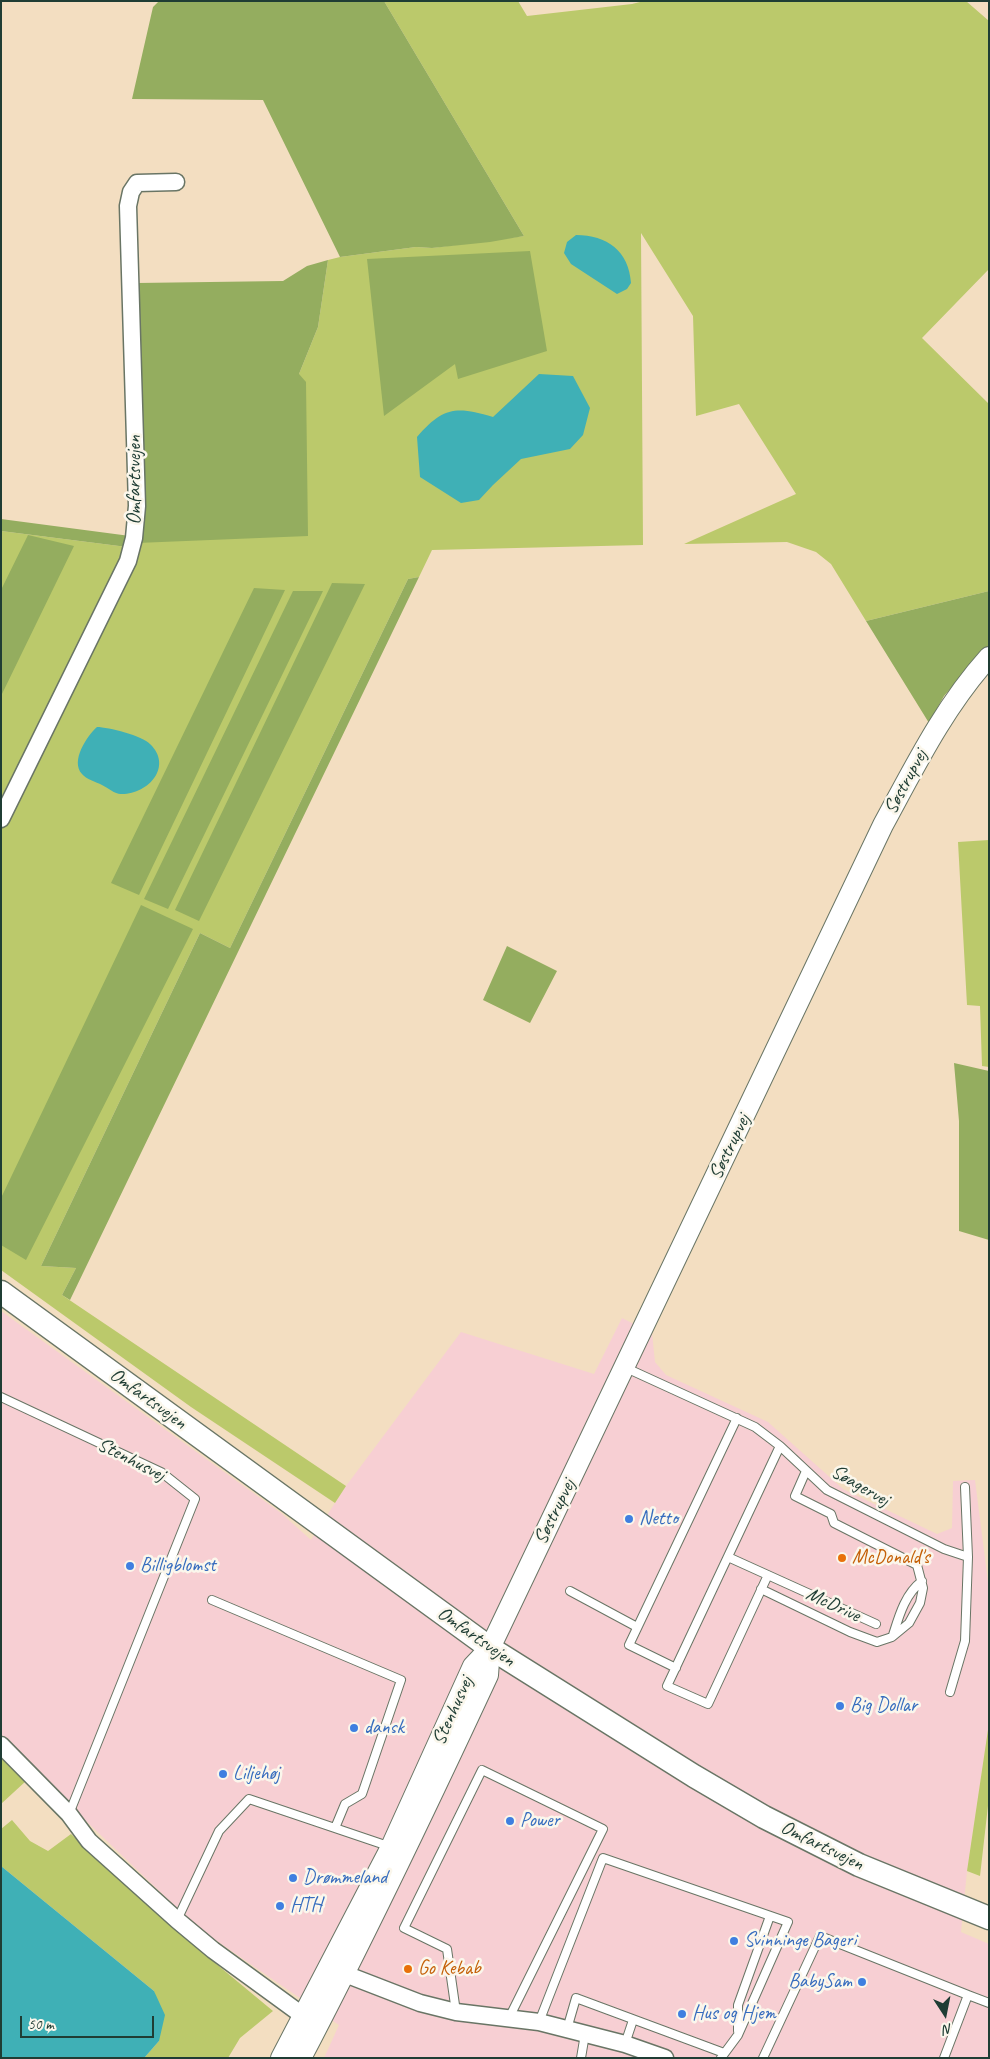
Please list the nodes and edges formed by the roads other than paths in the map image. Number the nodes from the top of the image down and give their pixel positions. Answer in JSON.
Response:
{"nodes":[{"id":1,"x":176,"y":182,"type":"dead end"},
{"id":2,"x":989,"y":657,"type":"edge"},
{"id":3,"x":1,"y":819,"type":"edge"},
{"id":4,"x":1,"y":1292,"type":"edge"},
{"id":5,"x":624,"y":1367,"type":"junction"},
{"id":6,"x":1,"y":1398,"type":"edge"},
{"id":7,"x":737,"y":1418,"type":"junction"},
{"id":8,"x":780,"y":1446,"type":"junction"},
{"id":9,"x":806,"y":1471,"type":"junction"},
{"id":10,"x":965,"y":1487,"type":"dead end"},
{"id":11,"x":728,"y":1557,"type":"junction"},
{"id":12,"x":968,"y":1557,"type":"junction"},
{"id":13,"x":768,"y":1575,"type":"junction"},
{"id":14,"x":922,"y":1580,"type":"junction"},
{"id":15,"x":761,"y":1589,"type":"junction"},
{"id":16,"x":570,"y":1591,"type":"dead end"},
{"id":17,"x":212,"y":1600,"type":"dead end"},
{"id":18,"x":876,"y":1624,"type":"dead end"},
{"id":19,"x":637,"y":1627,"type":"junction"},
{"id":20,"x":892,"y":1637,"type":"junction"},
{"id":21,"x":490,"y":1648,"type":"junction"},
{"id":22,"x":676,"y":1668,"type":"junction"},
{"id":23,"x":950,"y":1692,"type":"dead end"},
{"id":24,"x":1,"y":1745,"type":"edge"},
{"id":25,"x":69,"y":1814,"type":"junction"},
{"id":26,"x":336,"y":1828,"type":"junction"},
{"id":27,"x":398,"y":1850,"type":"junction"},
{"id":28,"x":770,"y":1916,"type":"junction"},
{"id":29,"x":989,"y":1918,"type":"edge"},
{"id":30,"x":177,"y":1920,"type":"junction"},
{"id":31,"x":337,"y":1970,"type":"junction"},
{"id":32,"x":968,"y":1994,"type":"junction"},
{"id":33,"x":989,"y":2003,"type":"edge"},
{"id":34,"x":456,"y":2012,"type":"junction"},
{"id":35,"x":508,"y":2018,"type":"junction"},
{"id":36,"x":311,"y":2019,"type":"junction"},
{"id":37,"x":634,"y":2020,"type":"junction"},
{"id":38,"x":539,"y":2022,"type":"junction"},
{"id":39,"x":567,"y":2029,"type":"junction"},
{"id":40,"x":586,"y":2034,"type":"junction"},
{"id":41,"x":738,"y":2035,"type":"junction"},
{"id":42,"x":625,"y":2044,"type":"junction"},
{"id":43,"x":722,"y":2055,"type":"edge"},
{"id":44,"x":282,"y":2058,"type":"edge"},
{"id":45,"x":301,"y":2058,"type":"edge"},
{"id":46,"x":581,"y":2058,"type":"edge"},
{"id":47,"x":665,"y":2058,"type":"edge"},
{"id":48,"x":763,"y":2058,"type":"edge"},
{"id":49,"x":944,"y":2058,"type":"edge"}],
"edges":[{"from":1,"to":3,"type":"street","name":"Omfartsvejen"},
{"from":2,"to":5,"type":"street","name":"Søstrupvej"},
{"from":4,"to":21,"type":"main road","name":"Omfartsvejen"},
{"from":5,"to":7,"type":"lane","name":"Søagervej"},
{"from":5,"to":21,"type":"street","name":"Søstrupvej"},
{"from":6,"to":25,"type":"lane","name":"Stenhusvej"},
{"from":7,"to":8,"type":"lane","name":"Søagervej"},
{"from":7,"to":19,"type":"lane"},
{"from":8,"to":9,"type":"lane","name":"Søagervej"},
{"from":8,"to":11,"type":"lane"},
{"from":9,"to":12,"type":"lane","name":"Søagervej"},
{"from":9,"to":14,"type":"lane"},
{"from":10,"to":12,"type":"lane"},
{"from":11,"to":13,"type":"lane"},
{"from":11,"to":22,"type":"lane"},
{"from":12,"to":23,"type":"lane"},
{"from":13,"to":15,"type":"lane"},
{"from":13,"to":18,"type":"lane"},
{"from":14,"to":20,"type":"lane"},
{"from":14,"to":20,"type":"lane"},
{"from":15,"to":20,"type":"lane","name":"McDrive"},
{"from":15,"to":22,"type":"lane"},
{"from":16,"to":19,"type":"lane"},
{"from":17,"to":26,"type":"lane"},
{"from":19,"to":22,"type":"lane"},
{"from":21,"to":27,"type":"street","name":"Stenhusvej"},
{"from":21,"to":29,"type":"main road","name":"Omfartsvejen"},
{"from":24,"to":25,"type":"street"},
{"from":25,"to":30,"type":"street"},
{"from":26,"to":27,"type":"lane"},
{"from":26,"to":30,"type":"lane"},
{"from":27,"to":31,"type":"street","name":"Stenhusvej"},
{"from":28,"to":38,"type":"lane"},
{"from":28,"to":41,"type":"lane"},
{"from":28,"to":41,"type":"lane"},
{"from":30,"to":36,"type":"street"},
{"from":31,"to":34,"type":"street"},
{"from":31,"to":36,"type":"street","name":"Stenhusvej"},
{"from":32,"to":33,"type":"lane"},
{"from":32,"to":48,"type":"lane"},
{"from":32,"to":49,"type":"lane"},
{"from":34,"to":35,"type":"street"},
{"from":34,"to":35,"type":"lane"},
{"from":35,"to":38,"type":"street"},
{"from":36,"to":44,"type":"street","name":"Stenhusvej"},
{"from":36,"to":45,"type":"street","name":"Stenhusvej"},
{"from":37,"to":39,"type":"lane"},
{"from":37,"to":42,"type":"lane"},
{"from":37,"to":43,"type":"lane"},
{"from":38,"to":39,"type":"street"},
{"from":39,"to":40,"type":"street"},
{"from":40,"to":42,"type":"street"},
{"from":40,"to":46,"type":"lane"},
{"from":41,"to":43,"type":"lane"},
{"from":42,"to":47,"type":"street"}]}
